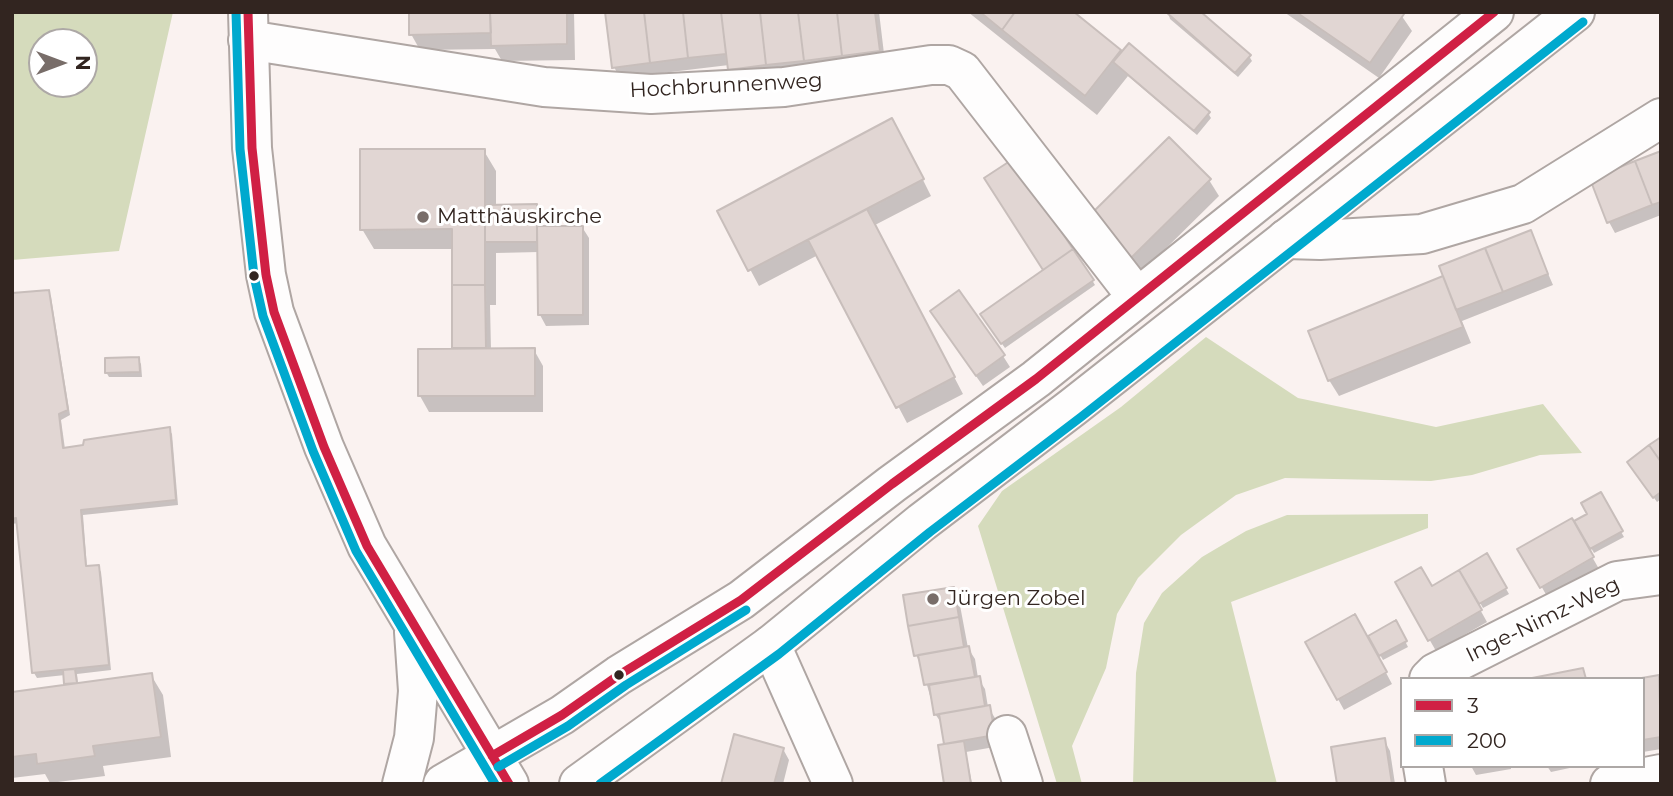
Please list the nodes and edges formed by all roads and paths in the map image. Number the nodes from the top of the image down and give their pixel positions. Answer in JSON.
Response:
{"nodes":[{"id":1,"x":1494,"y":12,"type":"edge"},
{"id":2,"x":1574,"y":12,"type":"edge"},
{"id":3,"x":248,"y":26,"type":"edge"},
{"id":4,"x":1661,"y":118,"type":"edge"},
{"id":5,"x":1286,"y":239,"type":"junction"},
{"id":6,"x":1138,"y":297,"type":"junction"},
{"id":7,"x":1661,"y":575,"type":"edge"},
{"id":8,"x":414,"y":627,"type":"junction"},
{"id":9,"x":771,"y":645,"type":"junction"},
{"id":10,"x":1431,"y":677,"type":"edge"},
{"id":11,"x":1007,"y":735,"type":"dead end"},
{"id":12,"x":501,"y":770,"type":"edge"},
{"id":13,"x":1661,"y":774,"type":"edge"},
{"id":14,"x":402,"y":784,"type":"edge"},
{"id":15,"x":443,"y":784,"type":"edge"},
{"id":16,"x":579,"y":784,"type":"edge"},
{"id":17,"x":833,"y":784,"type":"edge"},
{"id":18,"x":1023,"y":784,"type":"edge"},
{"id":19,"x":1610,"y":784,"type":"edge"}],
"edges":[{"from":1,"to":6,"type":"street"},
{"from":2,"to":5,"type":"street"},
{"from":3,"to":6,"type":"street","name":"Hochbrunnenweg"},
{"from":3,"to":8,"type":"street"},
{"from":4,"to":5,"type":"street"},
{"from":5,"to":9,"type":"street"},
{"from":6,"to":12,"type":"street"},
{"from":7,"to":10,"type":"street","name":"Inge-Nimz-Weg"},
{"from":8,"to":12,"type":"street"},
{"from":8,"to":14,"type":"street"},
{"from":9,"to":16,"type":"street"},
{"from":9,"to":17,"type":"street"},
{"from":11,"to":18,"type":"street"},
{"from":12,"to":15,"type":"street"},
{"from":13,"to":19,"type":"street"}]}
